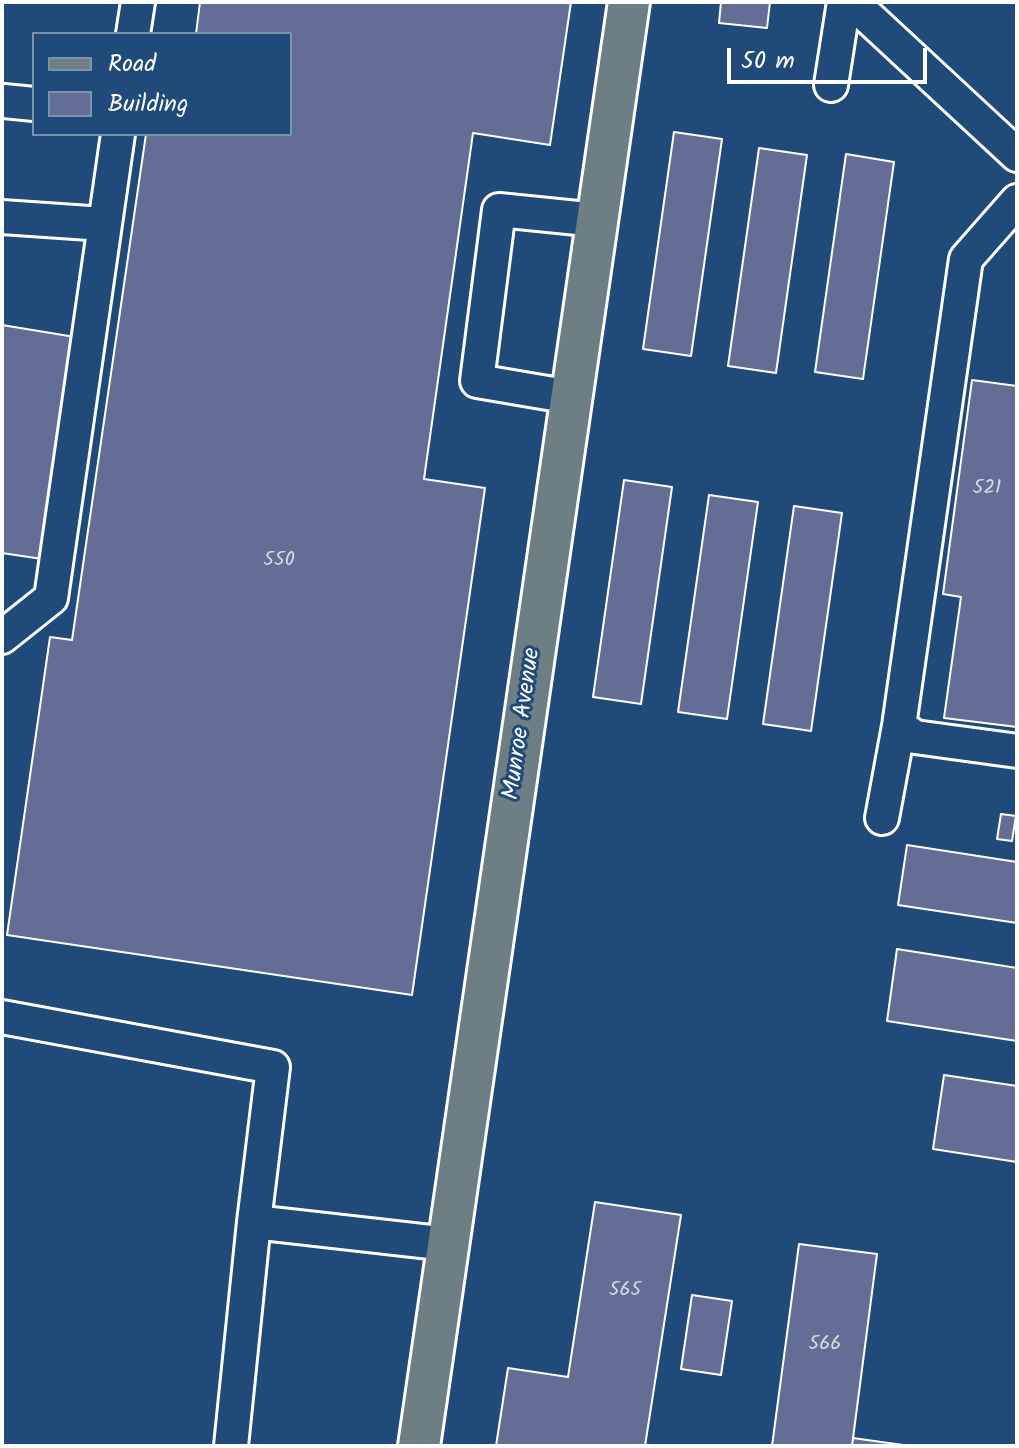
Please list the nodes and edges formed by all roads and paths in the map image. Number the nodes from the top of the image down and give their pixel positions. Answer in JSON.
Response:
{"nodes":[{"id":1,"x":138,"y":2,"type":"edge"},
{"id":2,"x":629,"y":2,"type":"edge"},
{"id":3,"x":844,"y":2,"type":"edge"},
{"id":4,"x":852,"y":2,"type":"edge"},
{"id":5,"x":133,"y":32,"type":"edge"},
{"id":6,"x":831,"y":85,"type":"dead end"},
{"id":7,"x":118,"y":136,"type":"edge"},
{"id":8,"x":1017,"y":155,"type":"edge"},
{"id":9,"x":1017,"y":201,"type":"edge"},
{"id":10,"x":2,"y":217,"type":"edge"},
{"id":11,"x":597,"y":220,"type":"junction"},
{"id":12,"x":104,"y":224,"type":"junction"},
{"id":13,"x":571,"y":397,"type":"junction"},
{"id":14,"x":2,"y":637,"type":"edge"},
{"id":15,"x":899,"y":726,"type":"junction"},
{"id":16,"x":1017,"y":751,"type":"edge"},
{"id":17,"x":882,"y":818,"type":"dead end"},
{"id":18,"x":2,"y":1017,"type":"edge"},
{"id":19,"x":254,"y":1222,"type":"junction"},
{"id":20,"x":448,"y":1244,"type":"junction"},
{"id":21,"x":231,"y":1446,"type":"edge"},
{"id":22,"x":419,"y":1446,"type":"edge"}],
"edges":[{"from":1,"to":5,"type":"street"},
{"from":2,"to":11,"type":"main road","name":"Munroe Avenue"},
{"from":3,"to":6,"type":"street"},
{"from":4,"to":8,"type":"street"},
{"from":7,"to":12,"type":"street"},
{"from":9,"to":15,"type":"street"},
{"from":10,"to":12,"type":"street"},
{"from":11,"to":13,"type":"main road","name":"Munroe Avenue"},
{"from":11,"to":13,"type":"street"},
{"from":12,"to":14,"type":"street"},
{"from":13,"to":20,"type":"main road","name":"Munroe Avenue"},
{"from":15,"to":16,"type":"street"},
{"from":15,"to":17,"type":"street"},
{"from":18,"to":19,"type":"street"},
{"from":19,"to":20,"type":"street"},
{"from":19,"to":21,"type":"street"},
{"from":20,"to":22,"type":"main road","name":"Munroe Avenue"}]}
